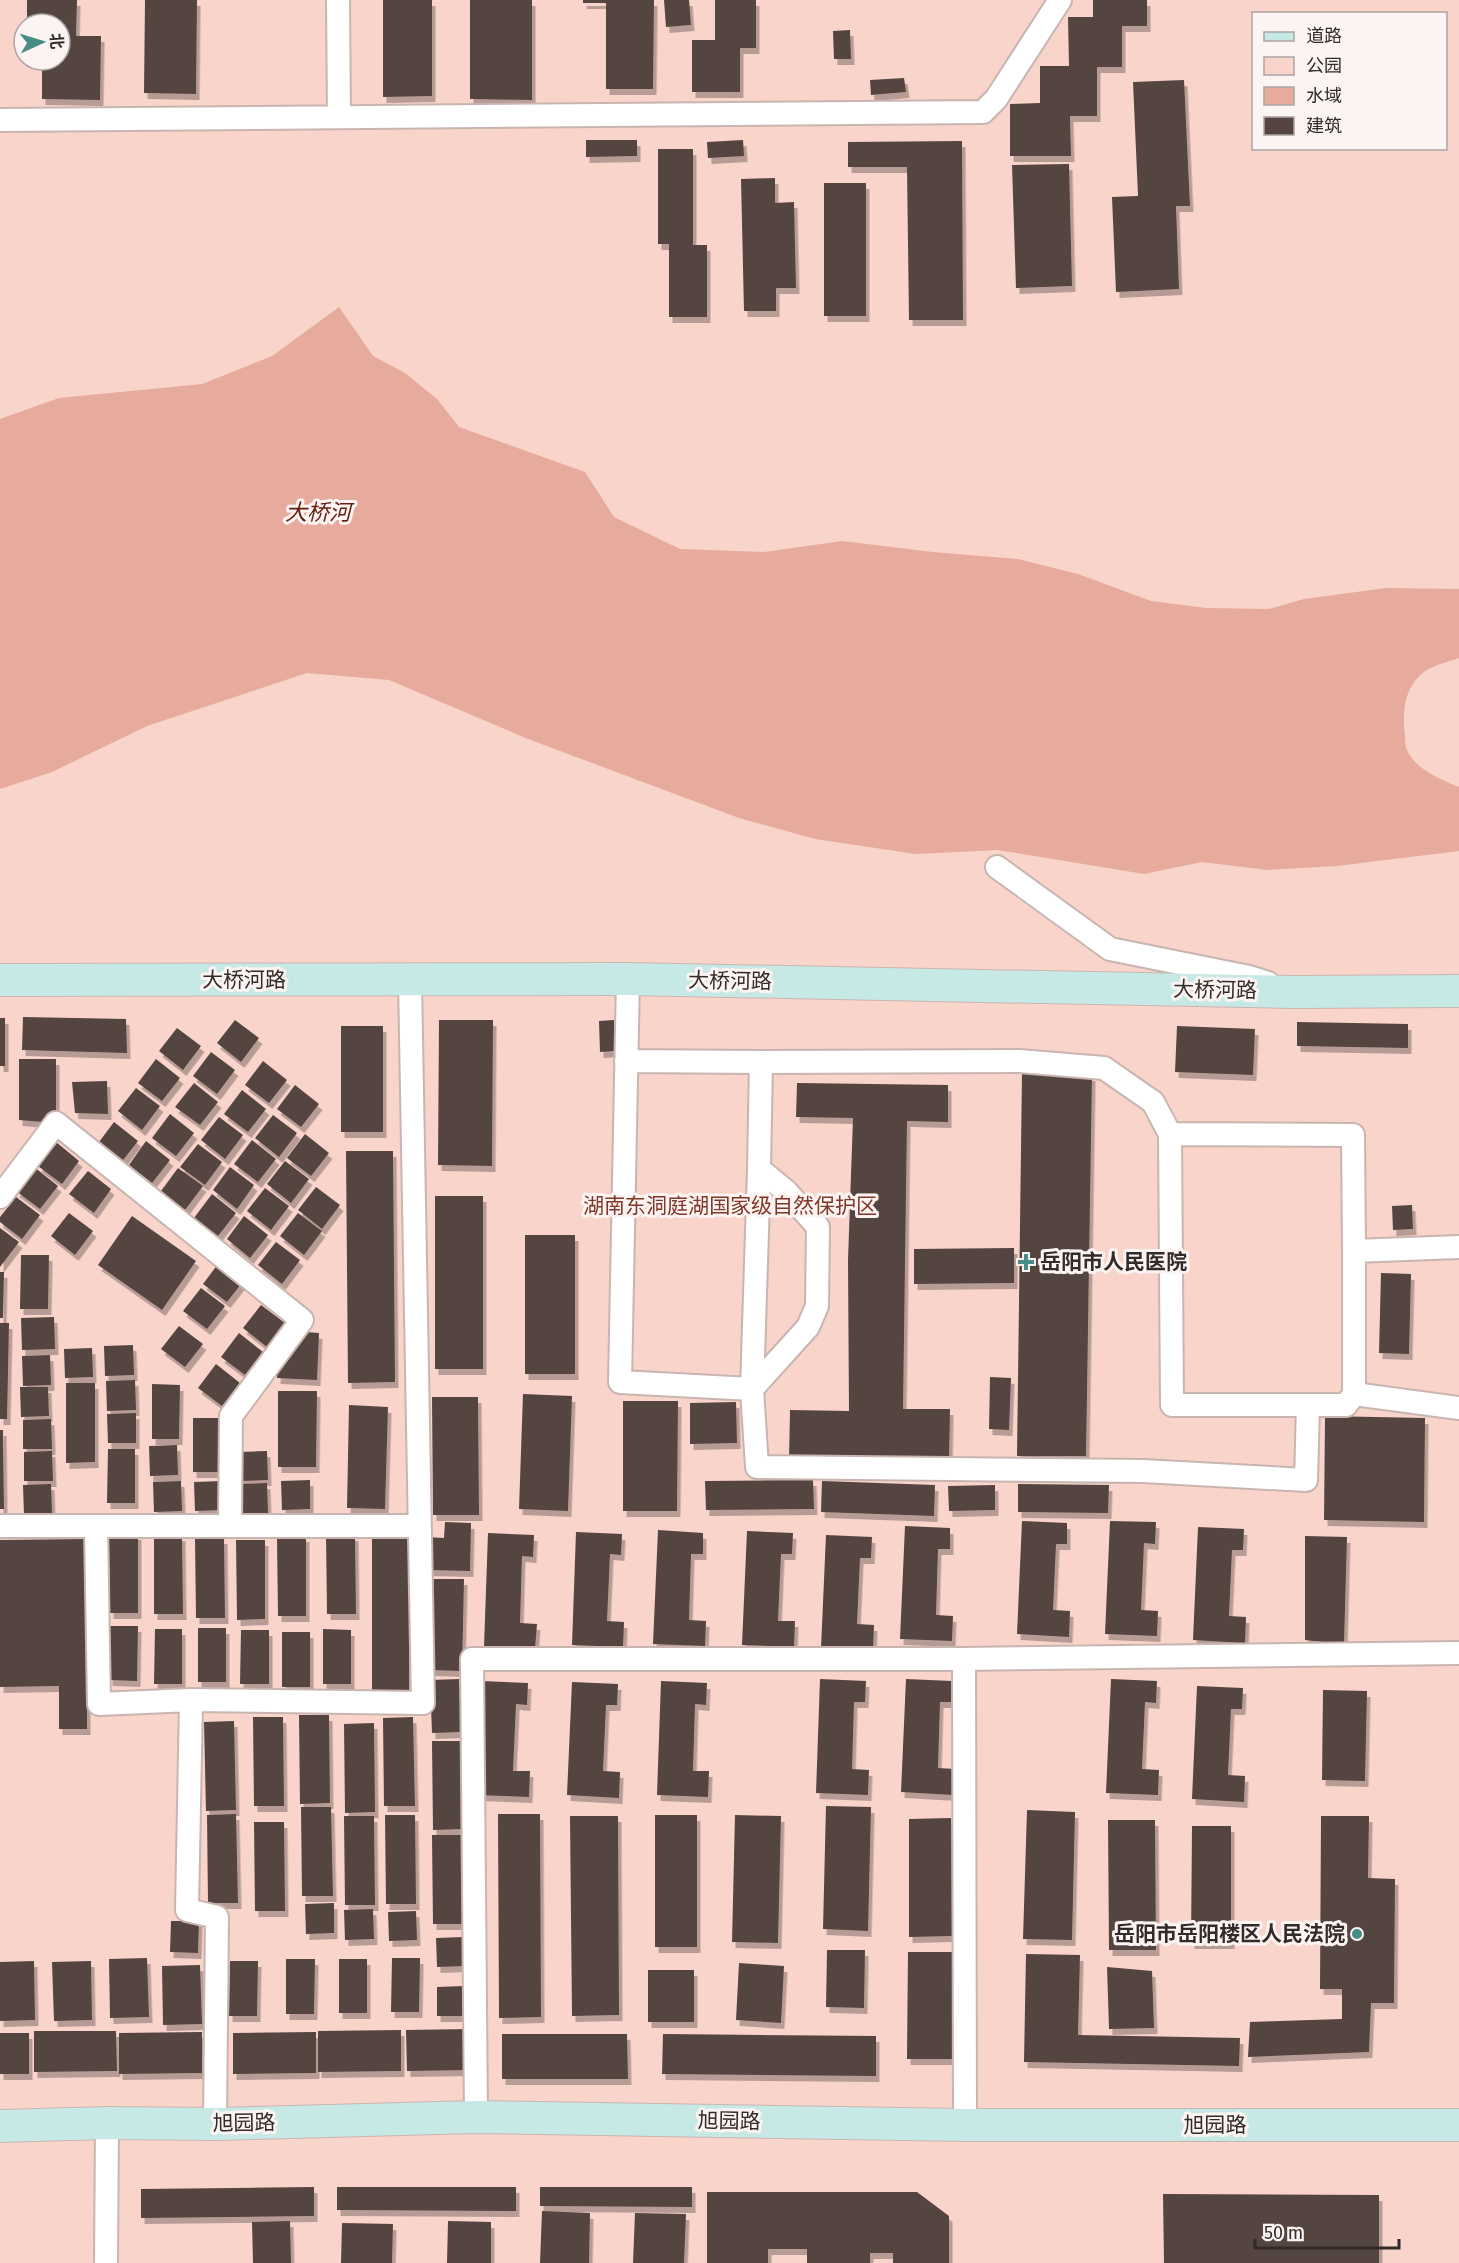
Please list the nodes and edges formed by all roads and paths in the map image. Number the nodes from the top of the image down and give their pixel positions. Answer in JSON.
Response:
{"nodes":[{"id":1,"x":338,"y":0,"type":"edge"},
{"id":2,"x":1060,"y":0,"type":"edge"},
{"id":3,"x":339,"y":117,"type":"junction"},
{"id":4,"x":0,"y":120,"type":"edge"},
{"id":5,"x":997,"y":867,"type":"dead end"},
{"id":6,"x":628,"y":979,"type":"junction"},
{"id":7,"x":0,"y":980,"type":"edge"},
{"id":8,"x":410,"y":980,"type":"junction"},
{"id":9,"x":1459,"y":991,"type":"edge"},
{"id":10,"x":1292,"y":992,"type":"junction"},
{"id":11,"x":626,"y":1061,"type":"junction"},
{"id":12,"x":761,"y":1062,"type":"junction"},
{"id":13,"x":1170,"y":1134,"type":"junction"},
{"id":14,"x":759,"y":1169,"type":"junction"},
{"id":15,"x":0,"y":1197,"type":"edge"},
{"id":16,"x":1459,"y":1247,"type":"edge"},
{"id":17,"x":1354,"y":1251,"type":"junction"},
{"id":18,"x":752,"y":1389,"type":"junction"},
{"id":19,"x":1354,"y":1394,"type":"junction"},
{"id":20,"x":1308,"y":1405,"type":"junction"},
{"id":21,"x":1459,"y":1408,"type":"edge"},
{"id":22,"x":0,"y":1526,"type":"edge"},
{"id":23,"x":96,"y":1526,"type":"junction"},
{"id":24,"x":230,"y":1526,"type":"junction"},
{"id":25,"x":419,"y":1526,"type":"junction"},
{"id":26,"x":1459,"y":1653,"type":"edge"},
{"id":27,"x":964,"y":1659,"type":"junction"},
{"id":28,"x":191,"y":1700,"type":"junction"},
{"id":29,"x":476,"y":2117,"type":"junction"},
{"id":30,"x":107,"y":2123,"type":"junction"},
{"id":31,"x":215,"y":2124,"type":"junction"},
{"id":32,"x":965,"y":2125,"type":"junction"},
{"id":33,"x":1459,"y":2125,"type":"edge"},
{"id":34,"x":0,"y":2126,"type":"edge"},
{"id":35,"x":105,"y":2263,"type":"edge"}],
"edges":[{"from":1,"to":3,"type":"street"},
{"from":2,"to":3,"type":"street"},
{"from":3,"to":4,"type":"street"},
{"from":5,"to":10,"type":"street"},
{"from":6,"to":8,"type":"street","name":"大桥河路"},
{"from":6,"to":10,"type":"street","name":"大桥河路"},
{"from":6,"to":11,"type":"street"},
{"from":7,"to":8,"type":"street","name":"大桥河路"},
{"from":8,"to":25,"type":"street"},
{"from":9,"to":10,"type":"street","name":"大桥河路"},
{"from":11,"to":12,"type":"street"},
{"from":11,"to":18,"type":"street"},
{"from":12,"to":13,"type":"street"},
{"from":12,"to":14,"type":"street"},
{"from":13,"to":17,"type":"street"},
{"from":13,"to":20,"type":"street"},
{"from":14,"to":18,"type":"street"},
{"from":14,"to":18,"type":"street"},
{"from":15,"to":24,"type":"street"},
{"from":16,"to":17,"type":"street"},
{"from":17,"to":19,"type":"street"},
{"from":18,"to":20,"type":"street"},
{"from":19,"to":20,"type":"street"},
{"from":19,"to":21,"type":"street"},
{"from":22,"to":23,"type":"street"},
{"from":23,"to":24,"type":"street"},
{"from":23,"to":28,"type":"street"},
{"from":24,"to":25,"type":"street"},
{"from":25,"to":28,"type":"street"},
{"from":26,"to":27,"type":"street"},
{"from":27,"to":29,"type":"street"},
{"from":27,"to":32,"type":"street"},
{"from":28,"to":31,"type":"street"},
{"from":29,"to":31,"type":"street","name":"旭园路"},
{"from":29,"to":32,"type":"street","name":"旭园路"},
{"from":30,"to":31,"type":"street","name":"旭园路"},
{"from":30,"to":34,"type":"street","name":"旭园路"},
{"from":30,"to":35,"type":"street"},
{"from":32,"to":33,"type":"street","name":"旭园路"}]}
